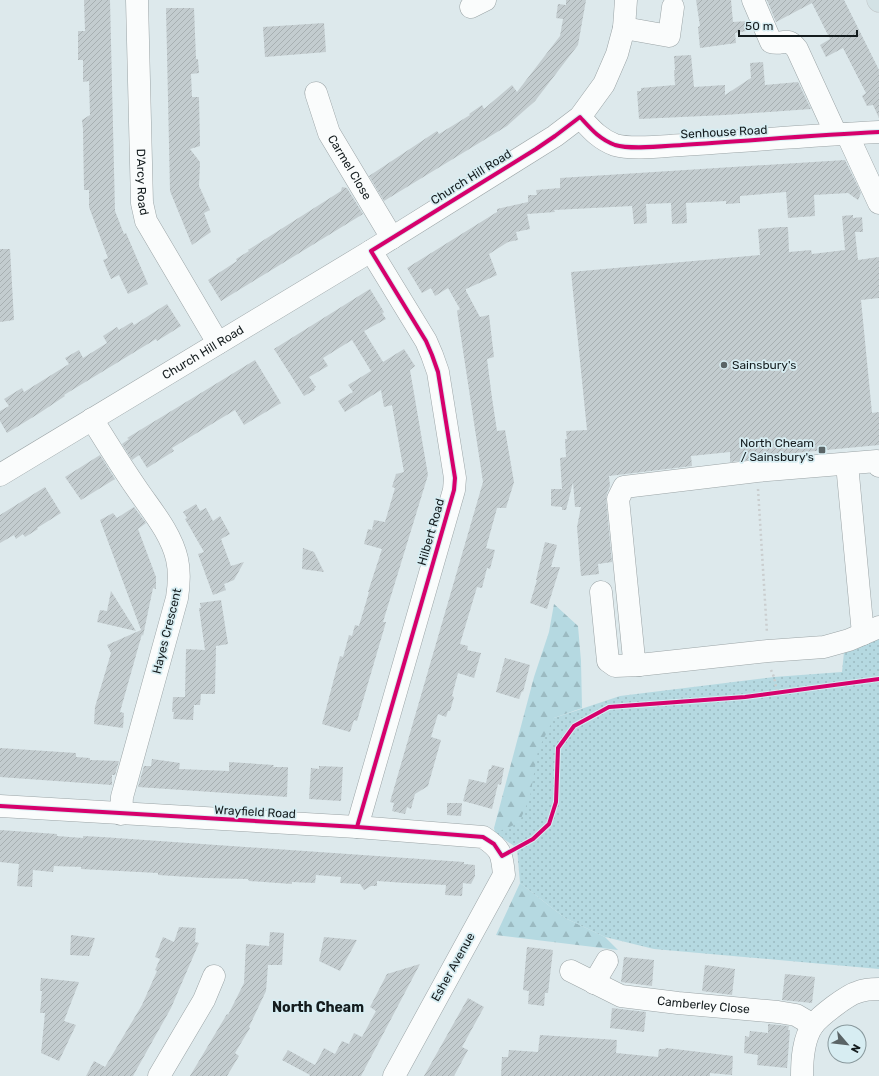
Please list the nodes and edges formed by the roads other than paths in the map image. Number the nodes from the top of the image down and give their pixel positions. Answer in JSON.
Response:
{"nodes":[{"id":1,"x":137,"y":0,"type":"edge"},
{"id":2,"x":626,"y":0,"type":"edge"},
{"id":3,"x":753,"y":0,"type":"edge"},
{"id":4,"x":673,"y":7,"type":"dead end"},
{"id":5,"x":624,"y":28,"type":"junction"},
{"id":6,"x":316,"y":93,"type":"dead end"},
{"id":7,"x":580,"y":117,"type":"junction"},
{"id":8,"x":879,"y":132,"type":"edge"},
{"id":9,"x":841,"y":134,"type":"junction"},
{"id":10,"x":879,"y":203,"type":"edge"},
{"id":11,"x":392,"y":238,"type":"junction"},
{"id":12,"x":371,"y":251,"type":"junction"},
{"id":13,"x":218,"y":343,"type":"junction"},
{"id":14,"x":92,"y":419,"type":"junction"},
{"id":15,"x":847,"y":464,"type":"junction"},
{"id":16,"x":879,"y":466,"type":"edge"},
{"id":17,"x":0,"y":475,"type":"edge"},
{"id":18,"x":601,"y":592,"type":"dead end"},
{"id":19,"x":871,"y":630,"type":"edge"},
{"id":20,"x":639,"y":665,"type":"junction"},
{"id":21,"x":0,"y":806,"type":"edge"},
{"id":22,"x":121,"y":814,"type":"junction"},
{"id":23,"x":357,"y":828,"type":"junction"},
{"id":24,"x":502,"y":856,"type":"joint"},
{"id":25,"x":607,"y":961,"type":"dead end"},
{"id":26,"x":571,"y":971,"type":"dead end"},
{"id":27,"x":214,"y":976,"type":"dead end"},
{"id":28,"x":594,"y":983,"type":"junction"},
{"id":29,"x":879,"y":989,"type":"edge"},
{"id":30,"x":813,"y":1025,"type":"junction"},
{"id":31,"x":159,"y":1076,"type":"edge"},
{"id":32,"x":394,"y":1076,"type":"edge"},
{"id":33,"x":802,"y":1076,"type":"edge"}],
"edges":[{"from":1,"to":13,"type":"street","name":"D'Arcy Road"},
{"from":2,"to":5,"type":"street","name":"Church Hill Road"},
{"from":3,"to":9,"type":"street"},
{"from":4,"to":5,"type":"street"},
{"from":5,"to":7,"type":"street","name":"Church Hill Road"},
{"from":6,"to":11,"type":"street","name":"Carmel Close"},
{"from":7,"to":9,"type":"street","name":"Senhouse Road"},
{"from":7,"to":11,"type":"street","name":"Church Hill Road"},
{"from":8,"to":9,"type":"street","name":"Senhouse Road"},
{"from":9,"to":10,"type":"street"},
{"from":11,"to":12,"type":"street","name":"Church Hill Road"},
{"from":12,"to":13,"type":"street","name":"Church Hill Road"},
{"from":12,"to":23,"type":"street","name":"Hilbert Road"},
{"from":13,"to":14,"type":"street","name":"Church Hill Road"},
{"from":14,"to":17,"type":"street","name":"Church Hill Road"},
{"from":14,"to":22,"type":"street","name":"Hayes Crescent"},
{"from":15,"to":16,"type":"street"},
{"from":15,"to":19,"type":"street"},
{"from":15,"to":20,"type":"street"},
{"from":18,"to":20,"type":"street"},
{"from":19,"to":20,"type":"street"},
{"from":21,"to":22,"type":"street","name":"Wrayfield Road"},
{"from":22,"to":23,"type":"street","name":"Wrayfield Road"},
{"from":23,"to":24,"type":"street","name":"Wrayfield Road"},
{"from":24,"to":32,"type":"street","name":"Esher Avenue"},
{"from":25,"to":28,"type":"street"},
{"from":26,"to":28,"type":"street","name":"Camberley Close"},
{"from":27,"to":31,"type":"street"},
{"from":28,"to":30,"type":"street","name":"Camberley Close"},
{"from":29,"to":30,"type":"street"},
{"from":30,"to":33,"type":"street"}]}
